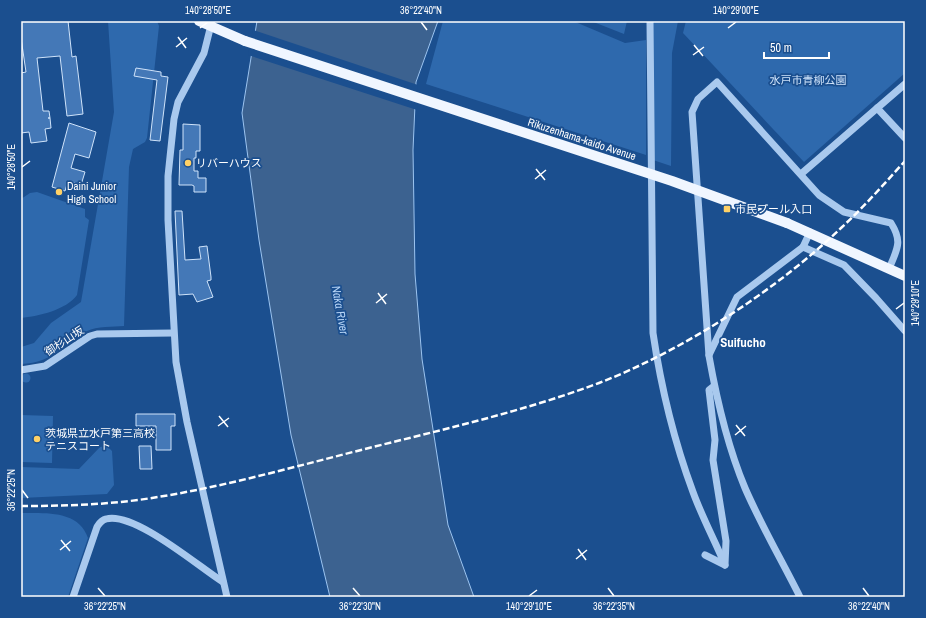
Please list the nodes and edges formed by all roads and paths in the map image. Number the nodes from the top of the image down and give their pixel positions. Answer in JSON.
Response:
{"nodes":[{"id":1,"x":199,"y":21,"type":"edge"},
{"id":2,"x":650,"y":21,"type":"edge"},
{"id":3,"x":211,"y":24,"type":"edge"},
{"id":4,"x":905,"y":84,"type":"edge"},
{"id":5,"x":878,"y":108,"type":"junction"},
{"id":6,"x":905,"y":138,"type":"edge"},
{"id":7,"x":801,"y":174,"type":"junction"},
{"id":8,"x":810,"y":232,"type":"junction"},
{"id":9,"x":803,"y":247,"type":"junction"},
{"id":10,"x":889,"y":269,"type":"junction"},
{"id":11,"x":905,"y":276,"type":"edge"},
{"id":12,"x":905,"y":331,"type":"edge"},
{"id":13,"x":173,"y":333,"type":"junction"},
{"id":14,"x":709,"y":356,"type":"junction"},
{"id":15,"x":21,"y":370,"type":"edge"},
{"id":16,"x":714,"y":386,"type":"junction"},
{"id":17,"x":705,"y":555,"type":"dead end"},
{"id":18,"x":725,"y":565,"type":"junction"},
{"id":19,"x":223,"y":582,"type":"junction"},
{"id":20,"x":73,"y":597,"type":"edge"},
{"id":21,"x":227,"y":597,"type":"edge"},
{"id":22,"x":800,"y":597,"type":"edge"}],
"edges":[{"from":1,"to":3,"type":"main road"},
{"from":2,"to":18,"type":"street"},
{"from":3,"to":8,"type":"main road","name":"Rikuzenhama-kaido Avenue","bridge":true},
{"from":3,"to":13,"type":"street"},
{"from":4,"to":5,"type":"street"},
{"from":5,"to":6,"type":"street"},
{"from":5,"to":7,"type":"street"},
{"from":7,"to":10,"type":"street"},
{"from":7,"to":14,"type":"street"},
{"from":8,"to":9,"type":"street"},
{"from":8,"to":10,"type":"main road","name":"Rikuzenhama-kaido Avenue"},
{"from":9,"to":12,"type":"street"},
{"from":9,"to":14,"type":"street"},
{"from":10,"to":11,"type":"main road","name":"Rikuzenhama-kaido Avenue"},
{"from":13,"to":15,"type":"street","name":"御杉山坂"},
{"from":13,"to":19,"type":"street"},
{"from":14,"to":16,"type":"street"},
{"from":16,"to":18,"type":"street"},
{"from":16,"to":22,"type":"street"},
{"from":17,"to":18,"type":"street"},
{"from":19,"to":20,"type":"street"},
{"from":19,"to":21,"type":"street"}]}
